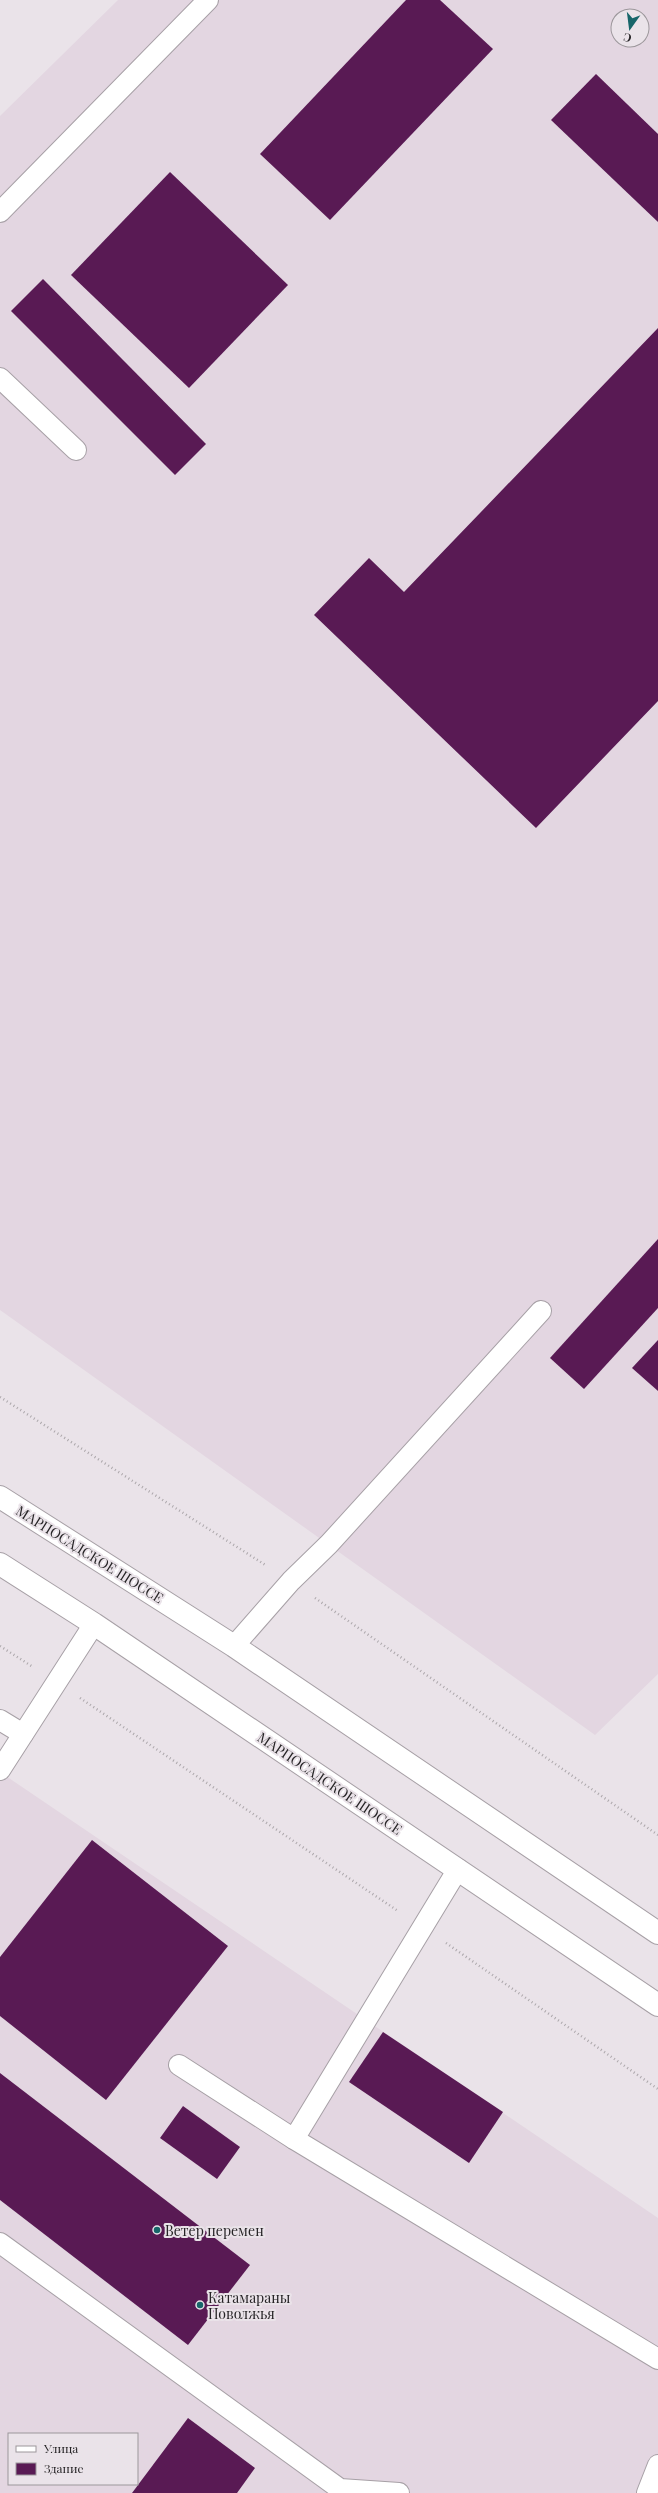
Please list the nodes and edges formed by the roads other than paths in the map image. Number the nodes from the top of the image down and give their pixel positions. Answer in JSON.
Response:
{"nodes":[{"id":1,"x":208,"y":0,"type":"edge"},
{"id":2,"x":0,"y":212,"type":"edge"},
{"id":3,"x":0,"y":378,"type":"edge"},
{"id":4,"x":76,"y":450,"type":"dead end"},
{"id":5,"x":540,"y":1311,"type":"dead end"},
{"id":6,"x":0,"y":1497,"type":"edge"},
{"id":7,"x":0,"y":1564,"type":"edge"},
{"id":8,"x":94,"y":1624,"type":"junction"},
{"id":9,"x":234,"y":1646,"type":"junction"},
{"id":10,"x":0,"y":1720,"type":"edge"},
{"id":11,"x":23,"y":1734,"type":"junction"},
{"id":12,"x":0,"y":1770,"type":"edge"},
{"id":13,"x":458,"y":1869,"type":"junction"},
{"id":14,"x":658,"y":1933,"type":"edge"},
{"id":15,"x":658,"y":2005,"type":"edge"},
{"id":16,"x":179,"y":2065,"type":"dead end"},
{"id":17,"x":294,"y":2139,"type":"junction"},
{"id":18,"x":0,"y":2244,"type":"edge"},
{"id":19,"x":658,"y":2360,"type":"edge"},
{"id":20,"x":658,"y":2465,"type":"edge"},
{"id":21,"x":399,"y":2493,"type":"edge"},
{"id":22,"x":647,"y":2493,"type":"edge"}],
"edges":[{"from":1,"to":2,"type":"lane"},
{"from":3,"to":4,"type":"lane"},
{"from":5,"to":9,"type":"lane"},
{"from":6,"to":9,"type":"main road","name":"МАРПОСАДСКОЕ ШОССЕ"},
{"from":7,"to":8,"type":"main road","name":"МАРПОСАДСКОЕ ШОССЕ"},
{"from":8,"to":11,"type":"lane"},
{"from":8,"to":13,"type":"main road","name":"МАРПОСАДСКОЕ ШОССЕ"},
{"from":9,"to":14,"type":"main road","name":"МАРПОСАДСКОЕ ШОССЕ"},
{"from":10,"to":11,"type":"lane"},
{"from":11,"to":12,"type":"lane"},
{"from":13,"to":15,"type":"main road","name":"МАРПОСАДСКОЕ ШОССЕ"},
{"from":13,"to":17,"type":"lane"},
{"from":16,"to":17,"type":"lane"},
{"from":17,"to":19,"type":"lane"},
{"from":18,"to":21,"type":"lane"},
{"from":20,"to":22,"type":"lane"}]}
